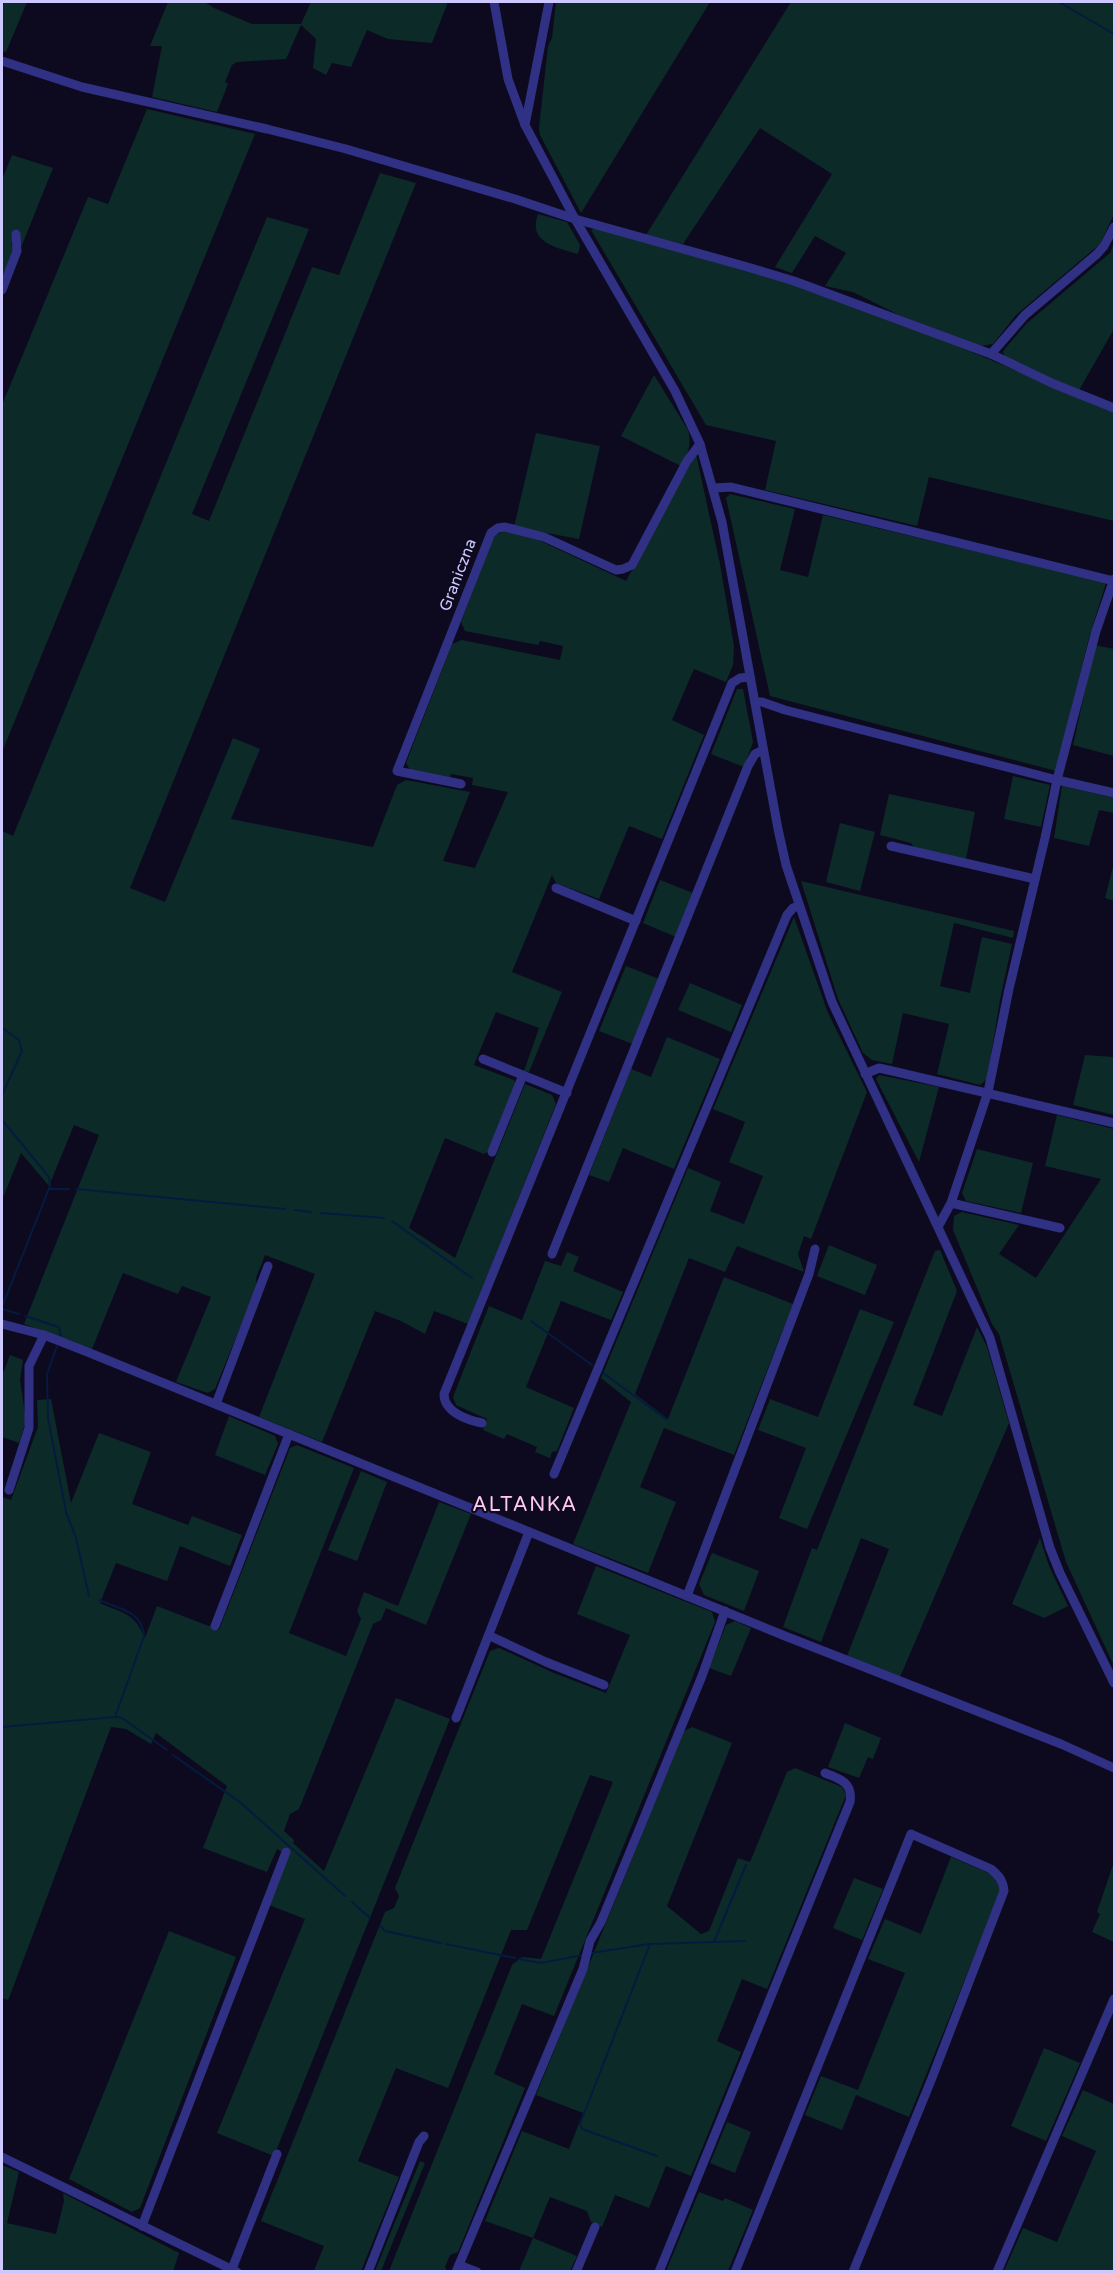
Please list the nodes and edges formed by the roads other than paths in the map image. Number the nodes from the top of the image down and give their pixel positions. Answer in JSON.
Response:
{"nodes":[{"id":1,"x":494,"y":2,"type":"edge"},
{"id":2,"x":549,"y":2,"type":"edge"},
{"id":3,"x":2,"y":61,"type":"edge"},
{"id":4,"x":525,"y":125,"type":"junction"},
{"id":5,"x":575,"y":219,"type":"junction"},
{"id":6,"x":1114,"y":227,"type":"edge"},
{"id":7,"x":15,"y":234,"type":"dead end"},
{"id":8,"x":2,"y":290,"type":"edge"},
{"id":9,"x":991,"y":354,"type":"junction"},
{"id":10,"x":1114,"y":408,"type":"edge"},
{"id":11,"x":700,"y":444,"type":"junction"},
{"id":12,"x":714,"y":488,"type":"junction"},
{"id":13,"x":1114,"y":580,"type":"edge"},
{"id":14,"x":750,"y":677,"type":"junction"},
{"id":15,"x":755,"y":702,"type":"junction"},
{"id":16,"x":763,"y":750,"type":"junction"},
{"id":17,"x":1057,"y":780,"type":"junction"},
{"id":18,"x":461,"y":784,"type":"dead end"},
{"id":19,"x":1114,"y":793,"type":"edge"},
{"id":20,"x":891,"y":846,"type":"dead end"},
{"id":21,"x":1035,"y":879,"type":"junction"},
{"id":22,"x":556,"y":888,"type":"dead end"},
{"id":23,"x":799,"y":906,"type":"junction"},
{"id":24,"x":636,"y":921,"type":"junction"},
{"id":25,"x":483,"y":1059,"type":"dead end"},
{"id":26,"x":865,"y":1074,"type":"junction"},
{"id":27,"x":523,"y":1075,"type":"junction"},
{"id":28,"x":988,"y":1092,"type":"junction"},
{"id":29,"x":567,"y":1093,"type":"junction"},
{"id":30,"x":1114,"y":1123,"type":"edge"},
{"id":31,"x":492,"y":1152,"type":"dead end"},
{"id":32,"x":951,"y":1203,"type":"junction"},
{"id":33,"x":939,"y":1225,"type":"junction"},
{"id":34,"x":1060,"y":1228,"type":"dead end"},
{"id":35,"x":815,"y":1249,"type":"dead end"},
{"id":36,"x":552,"y":1254,"type":"dead end"},
{"id":37,"x":268,"y":1266,"type":"dead end"},
{"id":38,"x":2,"y":1324,"type":"edge"},
{"id":39,"x":44,"y":1335,"type":"junction"},
{"id":40,"x":216,"y":1404,"type":"junction"},
{"id":41,"x":482,"y":1424,"type":"dead end"},
{"id":42,"x":289,"y":1434,"type":"junction"},
{"id":43,"x":554,"y":1474,"type":"dead end"},
{"id":44,"x":9,"y":1490,"type":"dead end"},
{"id":45,"x":529,"y":1532,"type":"junction"},
{"id":46,"x":687,"y":1596,"type":"junction"},
{"id":47,"x":725,"y":1611,"type":"junction"},
{"id":48,"x":215,"y":1626,"type":"dead end"},
{"id":49,"x":490,"y":1636,"type":"junction"},
{"id":50,"x":1114,"y":1683,"type":"edge"},
{"id":51,"x":604,"y":1685,"type":"dead end"},
{"id":52,"x":456,"y":1718,"type":"dead end"},
{"id":53,"x":1114,"y":1768,"type":"edge"},
{"id":54,"x":825,"y":1773,"type":"dead end"},
{"id":55,"x":286,"y":1852,"type":"dead end"},
{"id":56,"x":1114,"y":1999,"type":"edge"},
{"id":57,"x":424,"y":2136,"type":"dead end"},
{"id":58,"x":277,"y":2154,"type":"dead end"},
{"id":59,"x":2,"y":2157,"type":"edge"},
{"id":60,"x":142,"y":2226,"type":"junction"},
{"id":61,"x":595,"y":2227,"type":"dead end"},
{"id":62,"x":458,"y":2268,"type":"edge"},
{"id":63,"x":235,"y":2270,"type":"edge"},
{"id":64,"x":368,"y":2271,"type":"edge"},
{"id":65,"x":477,"y":2271,"type":"edge"},
{"id":66,"x":576,"y":2271,"type":"edge"},
{"id":67,"x":659,"y":2271,"type":"edge"},
{"id":68,"x":735,"y":2271,"type":"edge"},
{"id":69,"x":853,"y":2271,"type":"edge"},
{"id":70,"x":997,"y":2271,"type":"edge"}],
"edges":[{"from":1,"to":4,"type":"street"},
{"from":2,"to":4,"type":"street"},
{"from":3,"to":5,"type":"street"},
{"from":4,"to":5,"type":"street"},
{"from":5,"to":9,"type":"street"},
{"from":5,"to":11,"type":"street"},
{"from":6,"to":9,"type":"street"},
{"from":7,"to":8,"type":"street"},
{"from":9,"to":10,"type":"street"},
{"from":11,"to":12,"type":"street"},
{"from":11,"to":18,"type":"street","name":"Graniczna"},
{"from":12,"to":13,"type":"street"},
{"from":12,"to":14,"type":"street"},
{"from":13,"to":17,"type":"street"},
{"from":14,"to":15,"type":"street"},
{"from":14,"to":24,"type":"street"},
{"from":15,"to":16,"type":"street"},
{"from":15,"to":17,"type":"street"},
{"from":16,"to":23,"type":"street"},
{"from":16,"to":36,"type":"street"},
{"from":17,"to":19,"type":"street"},
{"from":17,"to":21,"type":"street"},
{"from":20,"to":21,"type":"street"},
{"from":21,"to":28,"type":"street"},
{"from":22,"to":24,"type":"street"},
{"from":23,"to":26,"type":"street"},
{"from":23,"to":43,"type":"street"},
{"from":24,"to":29,"type":"street"},
{"from":25,"to":27,"type":"street"},
{"from":26,"to":28,"type":"street"},
{"from":26,"to":33,"type":"street"},
{"from":27,"to":29,"type":"street"},
{"from":27,"to":31,"type":"street"},
{"from":28,"to":30,"type":"street"},
{"from":28,"to":32,"type":"street"},
{"from":29,"to":41,"type":"street"},
{"from":32,"to":33,"type":"street"},
{"from":32,"to":34,"type":"street"},
{"from":33,"to":50,"type":"street"},
{"from":35,"to":46,"type":"street"},
{"from":37,"to":40,"type":"street"},
{"from":38,"to":39,"type":"street"},
{"from":39,"to":40,"type":"street"},
{"from":39,"to":44,"type":"street"},
{"from":40,"to":42,"type":"street"},
{"from":42,"to":45,"type":"street"},
{"from":42,"to":48,"type":"street"},
{"from":45,"to":46,"type":"street"},
{"from":45,"to":49,"type":"street"},
{"from":46,"to":47,"type":"street"},
{"from":47,"to":53,"type":"street"},
{"from":47,"to":62,"type":"street"},
{"from":49,"to":51,"type":"street"},
{"from":49,"to":52,"type":"street"},
{"from":54,"to":67,"type":"street"},
{"from":55,"to":60,"type":"street"},
{"from":56,"to":70,"type":"street"},
{"from":57,"to":64,"type":"street"},
{"from":58,"to":63,"type":"street"},
{"from":59,"to":60,"type":"street"},
{"from":60,"to":63,"type":"street"},
{"from":61,"to":66,"type":"street"},
{"from":62,"to":65,"type":"street"},
{"from":68,"to":69,"type":"street"}]}
